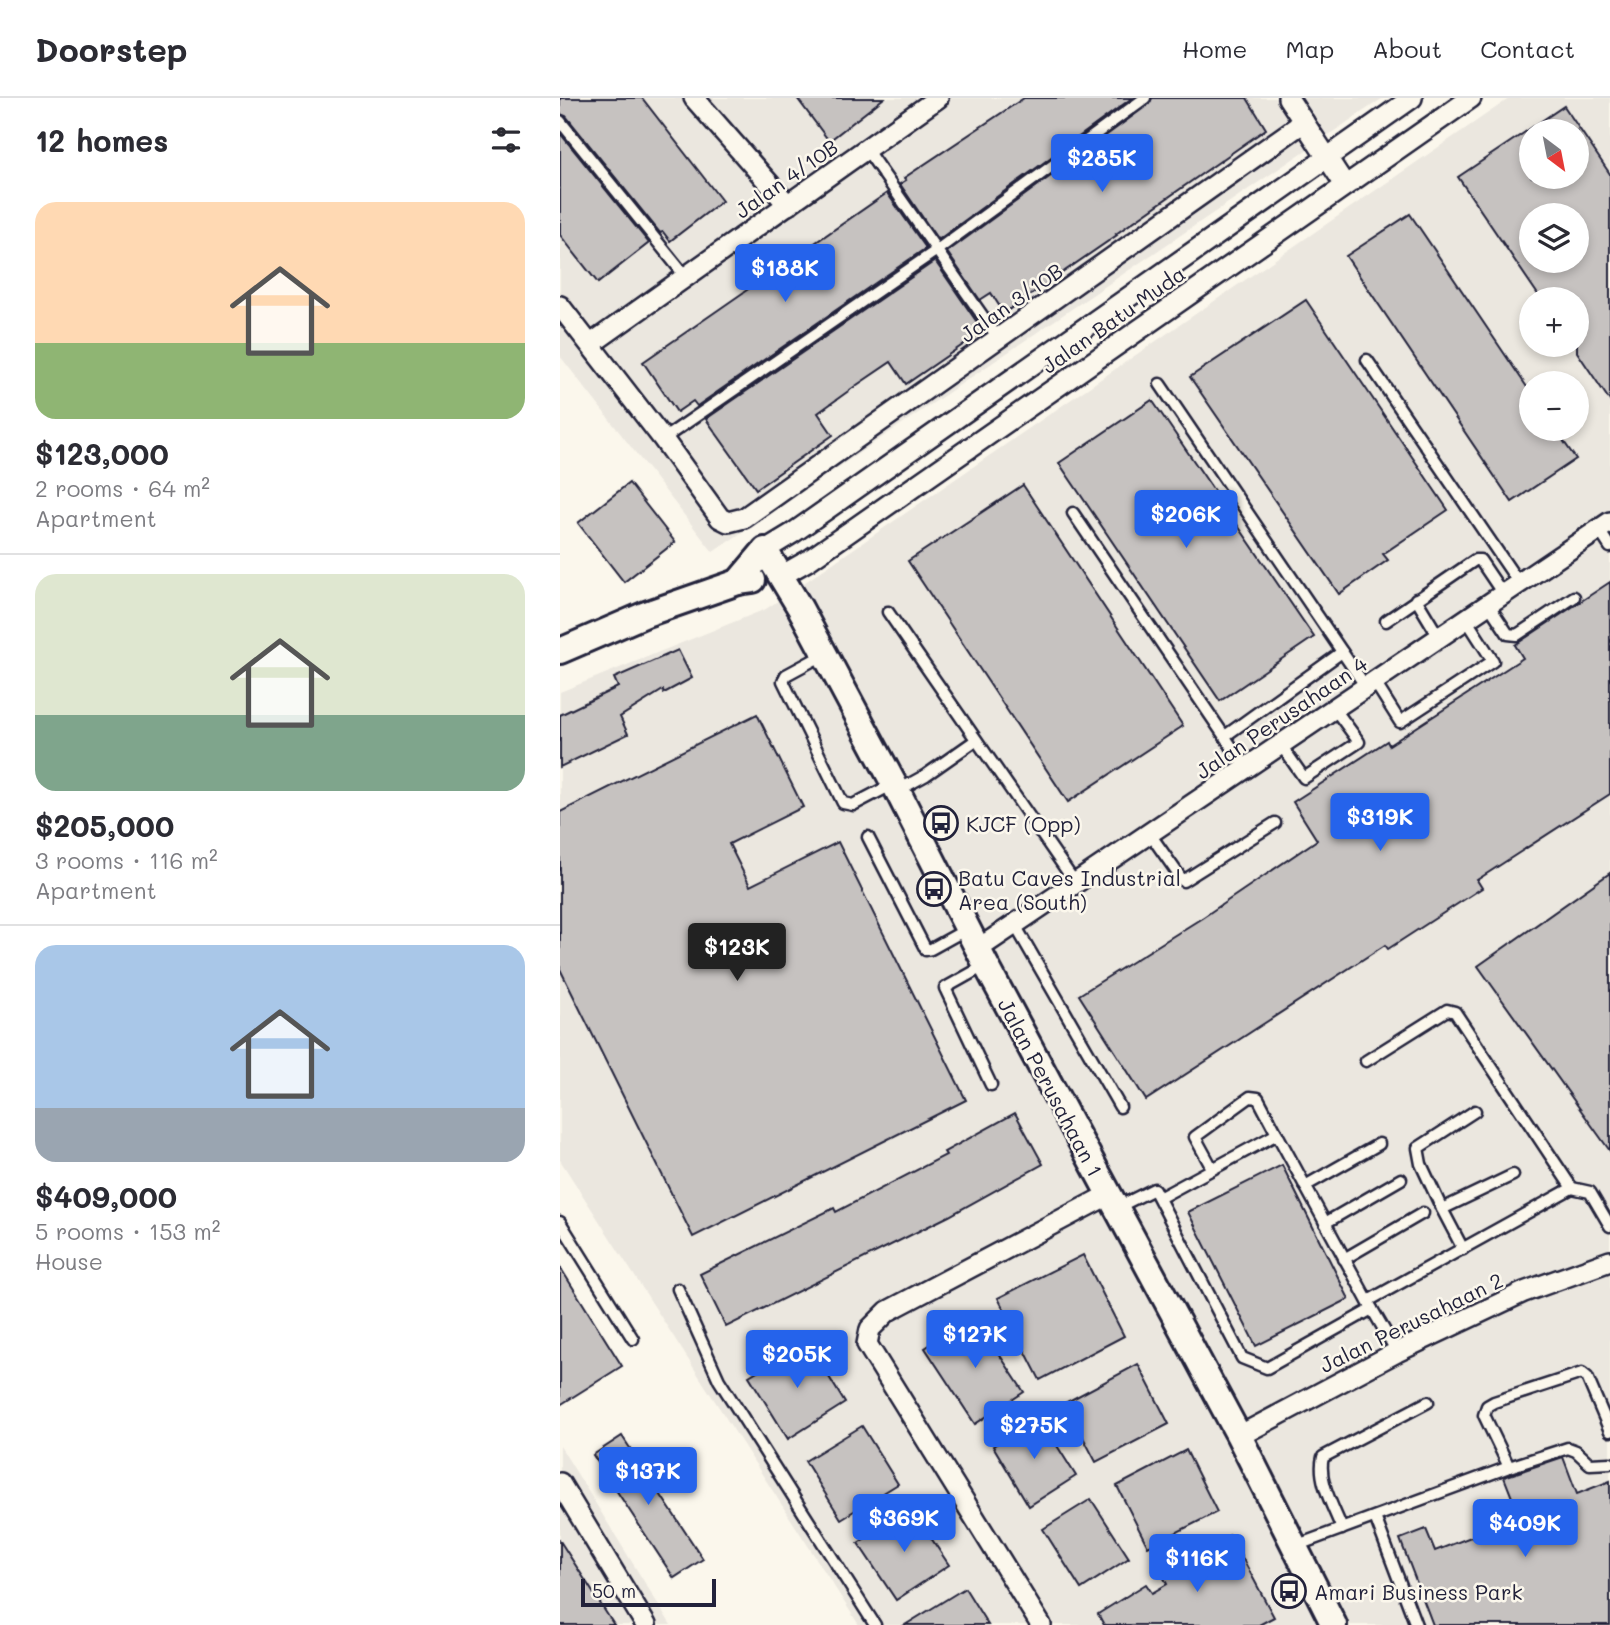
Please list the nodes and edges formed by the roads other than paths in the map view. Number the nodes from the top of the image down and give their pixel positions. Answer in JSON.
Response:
{"nodes":[{"id":1,"x":694,"y":98,"type":"edge"},
{"id":2,"x":938,"y":98,"type":"edge"},
{"id":3,"x":1144,"y":98,"type":"edge"},
{"id":4,"x":1287,"y":98,"type":"edge"},
{"id":5,"x":1412,"y":98,"type":"edge"},
{"id":6,"x":1471,"y":98,"type":"edge"},
{"id":7,"x":560,"y":121,"type":"edge"},
{"id":8,"x":1304,"y":122,"type":"junction"},
{"id":9,"x":866,"y":149,"type":"junction"},
{"id":10,"x":1326,"y":156,"type":"junction"},
{"id":11,"x":1345,"y":185,"type":"junction"},
{"id":12,"x":788,"y":205,"type":"junction"},
{"id":13,"x":937,"y":250,"type":"junction"},
{"id":14,"x":686,"y":277,"type":"junction"},
{"id":15,"x":560,"y":306,"type":"edge"},
{"id":16,"x":998,"y":338,"type":"junction"},
{"id":17,"x":591,"y":344,"type":"junction"},
{"id":18,"x":1367,"y":360,"type":"dead end"},
{"id":19,"x":1160,"y":384,"type":"dead end"},
{"id":20,"x":663,"y":439,"type":"junction"},
{"id":21,"x":1073,"y":513,"type":"dead end"},
{"id":22,"x":1604,"y":526,"type":"edge"},
{"id":23,"x":1610,"y":547,"type":"edge"},
{"id":24,"x":765,"y":550,"type":"junction"},
{"id":25,"x":781,"y":576,"type":"junction"},
{"id":26,"x":738,"y":582,"type":"junction"},
{"id":27,"x":1503,"y":594,"type":"junction"},
{"id":28,"x":1574,"y":597,"type":"dead end"},
{"id":29,"x":1416,"y":599,"type":"junction"},
{"id":30,"x":888,"y":612,"type":"dead end"},
{"id":31,"x":1466,"y":619,"type":"junction"},
{"id":32,"x":1386,"y":621,"type":"dead end"},
{"id":33,"x":1439,"y":637,"type":"junction"},
{"id":34,"x":560,"y":651,"type":"edge"},
{"id":35,"x":1342,"y":652,"type":"junction"},
{"id":36,"x":825,"y":654,"type":"junction"},
{"id":37,"x":1370,"y":684,"type":"junction"},
{"id":38,"x":1334,"y":708,"type":"junction"},
{"id":39,"x":1224,"y":736,"type":"junction"},
{"id":40,"x":976,"y":740,"type":"junction"},
{"id":41,"x":1281,"y":745,"type":"junction"},
{"id":42,"x":1246,"y":768,"type":"junction"},
{"id":43,"x":895,"y":787,"type":"junction"},
{"id":44,"x":1275,"y":823,"type":"dead end"},
{"id":45,"x":1150,"y":834,"type":"junction"},
{"id":46,"x":868,"y":836,"type":"dead end"},
{"id":47,"x":1076,"y":884,"type":"junction"},
{"id":48,"x":1015,"y":925,"type":"junction"},
{"id":49,"x":977,"y":948,"type":"junction"},
{"id":50,"x":1366,"y":1061,"type":"dead end"},
{"id":51,"x":991,"y":1085,"type":"dead end"},
{"id":52,"x":1121,"y":1107,"type":"dead end"},
{"id":53,"x":1475,"y":1111,"type":"dead end"},
{"id":54,"x":1277,"y":1134,"type":"junction"},
{"id":55,"x":1379,"y":1144,"type":"dead end"},
{"id":56,"x":1212,"y":1168,"type":"junction"},
{"id":57,"x":1513,"y":1175,"type":"dead end"},
{"id":58,"x":1401,"y":1180,"type":"dead end"},
{"id":59,"x":1305,"y":1186,"type":"junction"},
{"id":60,"x":1572,"y":1188,"type":"junction"},
{"id":61,"x":1159,"y":1198,"type":"junction"},
{"id":62,"x":1112,"y":1202,"type":"junction"},
{"id":63,"x":1442,"y":1209,"type":"junction"},
{"id":64,"x":1423,"y":1213,"type":"dead end"},
{"id":65,"x":560,"y":1222,"type":"edge"},
{"id":66,"x":1325,"y":1223,"type":"junction"},
{"id":67,"x":1610,"y":1226,"type":"edge"},
{"id":68,"x":1463,"y":1249,"type":"junction"},
{"id":69,"x":1344,"y":1259,"type":"junction"},
{"id":70,"x":1610,"y":1261,"type":"edge"},
{"id":71,"x":678,"y":1289,"type":"dead end"},
{"id":72,"x":1370,"y":1305,"type":"junction"},
{"id":73,"x":633,"y":1339,"type":"dead end"},
{"id":74,"x":1397,"y":1352,"type":"junction"},
{"id":75,"x":1428,"y":1402,"type":"dead end"},
{"id":76,"x":1610,"y":1431,"type":"edge"},
{"id":77,"x":1238,"y":1436,"type":"junction"},
{"id":78,"x":1610,"y":1463,"type":"edge"},
{"id":79,"x":1509,"y":1467,"type":"junction"},
{"id":80,"x":560,"y":1483,"type":"edge"},
{"id":81,"x":1375,"y":1517,"type":"junction"},
{"id":82,"x":1342,"y":1529,"type":"junction"},
{"id":83,"x":1294,"y":1546,"type":"junction"},
{"id":84,"x":646,"y":1625,"type":"edge"},
{"id":85,"x":875,"y":1625,"type":"edge"},
{"id":86,"x":1041,"y":1625,"type":"edge"},
{"id":87,"x":1334,"y":1625,"type":"edge"},
{"id":88,"x":1416,"y":1625,"type":"edge"}],
"edges":[{"from":1,"to":12,"type":"street"},
{"from":2,"to":9,"type":"street","name":"Jalan 4/10B"},
{"from":3,"to":13,"type":"lane"},
{"from":4,"to":8,"type":"street"},
{"from":5,"to":10,"type":"street","name":"Jalan Batu Muda"},
{"from":6,"to":11,"type":"street","name":"Jalan Batu Muda"},
{"from":7,"to":14,"type":"lane"},
{"from":8,"to":10,"type":"street"},
{"from":8,"to":16,"type":"street","name":"Jalan 3/10B"},
{"from":9,"to":12,"type":"street","name":"Jalan 4/10B"},
{"from":9,"to":13,"type":"lane"},
{"from":10,"to":11,"type":"street"},
{"from":10,"to":24,"type":"street","name":"Jalan Batu Muda"},
{"from":11,"to":25,"type":"street","name":"Jalan Batu Muda"},
{"from":12,"to":14,"type":"street","name":"Jalan 4/10B"},
{"from":13,"to":16,"type":"lane"},
{"from":13,"to":20,"type":"lane"},
{"from":14,"to":17,"type":"street","name":"Jalan 4/10B"},
{"from":15,"to":17,"type":"street"},
{"from":16,"to":20,"type":"street","name":"Jalan 3/10B"},
{"from":17,"to":20,"type":"street"},
{"from":18,"to":27,"type":"lane"},
{"from":19,"to":35,"type":"lane"},
{"from":21,"to":39,"type":"lane"},
{"from":22,"to":23,"type":"lane"},
{"from":22,"to":27,"type":"street","name":"Jalan Perusahaan 4"},
{"from":24,"to":25,"type":"street","name":"Jalan Perusahaan 1"},
{"from":24,"to":26,"type":"street"},
{"from":25,"to":26,"type":"street"},
{"from":25,"to":36,"type":"street","name":"Jalan Perusahaan 1"},
{"from":26,"to":34,"type":"street"},
{"from":27,"to":28,"type":"lane"},
{"from":27,"to":29,"type":"lane"},
{"from":27,"to":31,"type":"street","name":"Jalan Perusahaan 4"},
{"from":29,"to":32,"type":"lane"},
{"from":29,"to":33,"type":"lane"},
{"from":30,"to":40,"type":"lane"},
{"from":31,"to":33,"type":"street","name":"Jalan Perusahaan 4"},
{"from":31,"to":37,"type":"lane"},
{"from":33,"to":37,"type":"street","name":"Jalan Perusahaan 4"},
{"from":35,"to":37,"type":"lane"},
{"from":35,"to":39,"type":"lane"},
{"from":36,"to":43,"type":"street","name":"Jalan Perusahaan 1"},
{"from":36,"to":43,"type":"lane"},
{"from":37,"to":38,"type":"street","name":"Jalan Perusahaan 4"},
{"from":38,"to":41,"type":"street","name":"Jalan Perusahaan 4"},
{"from":38,"to":41,"type":"lane"},
{"from":39,"to":42,"type":"lane"},
{"from":40,"to":43,"type":"lane"},
{"from":40,"to":47,"type":"lane"},
{"from":41,"to":42,"type":"street","name":"Jalan Perusahaan 4"},
{"from":42,"to":45,"type":"street","name":"Jalan Perusahaan 4"},
{"from":43,"to":49,"type":"street","name":"Jalan Perusahaan 1"},
{"from":44,"to":45,"type":"lane"},
{"from":45,"to":47,"type":"street","name":"Jalan Perusahaan 4"},
{"from":46,"to":49,"type":"lane"},
{"from":47,"to":48,"type":"street","name":"Jalan Perusahaan 4"},
{"from":48,"to":49,"type":"street","name":"Jalan Perusahaan 4"},
{"from":48,"to":52,"type":"lane"},
{"from":49,"to":51,"type":"lane"},
{"from":49,"to":62,"type":"street","name":"Jalan Perusahaan 1"},
{"from":50,"to":60,"type":"lane"},
{"from":53,"to":63,"type":"lane"},
{"from":54,"to":56,"type":"lane"},
{"from":54,"to":56,"type":"lane"},
{"from":54,"to":59,"type":"lane"},
{"from":55,"to":59,"type":"lane"},
{"from":56,"to":61,"type":"lane"},
{"from":57,"to":63,"type":"lane"},
{"from":58,"to":66,"type":"lane"},
{"from":59,"to":66,"type":"lane"},
{"from":60,"to":67,"type":"lane"},
{"from":60,"to":68,"type":"lane"},
{"from":61,"to":62,"type":"lane"},
{"from":61,"to":72,"type":"lane"},
{"from":62,"to":77,"type":"street","name":"Jalan Perusahaan 1"},
{"from":62,"to":86,"type":"street"},
{"from":63,"to":68,"type":"lane"},
{"from":64,"to":69,"type":"lane"},
{"from":65,"to":73,"type":"lane"},
{"from":66,"to":69,"type":"lane"},
{"from":68,"to":72,"type":"lane"},
{"from":69,"to":72,"type":"lane"},
{"from":70,"to":74,"type":"street","name":"Jalan Perusahaan 2"},
{"from":71,"to":85,"type":"lane"},
{"from":72,"to":74,"type":"lane"},
{"from":74,"to":77,"type":"street","name":"Jalan Perusahaan 2"},
{"from":75,"to":82,"type":"lane"},
{"from":76,"to":79,"type":"lane"},
{"from":77,"to":83,"type":"street","name":"Jalan Perusahaan 1"},
{"from":78,"to":79,"type":"lane"},
{"from":79,"to":81,"type":"lane"},
{"from":80,"to":84,"type":"street"},
{"from":81,"to":82,"type":"lane"},
{"from":81,"to":88,"type":"lane"},
{"from":82,"to":83,"type":"lane"},
{"from":83,"to":87,"type":"street","name":"Jalan Perusahaan 1"}]}
